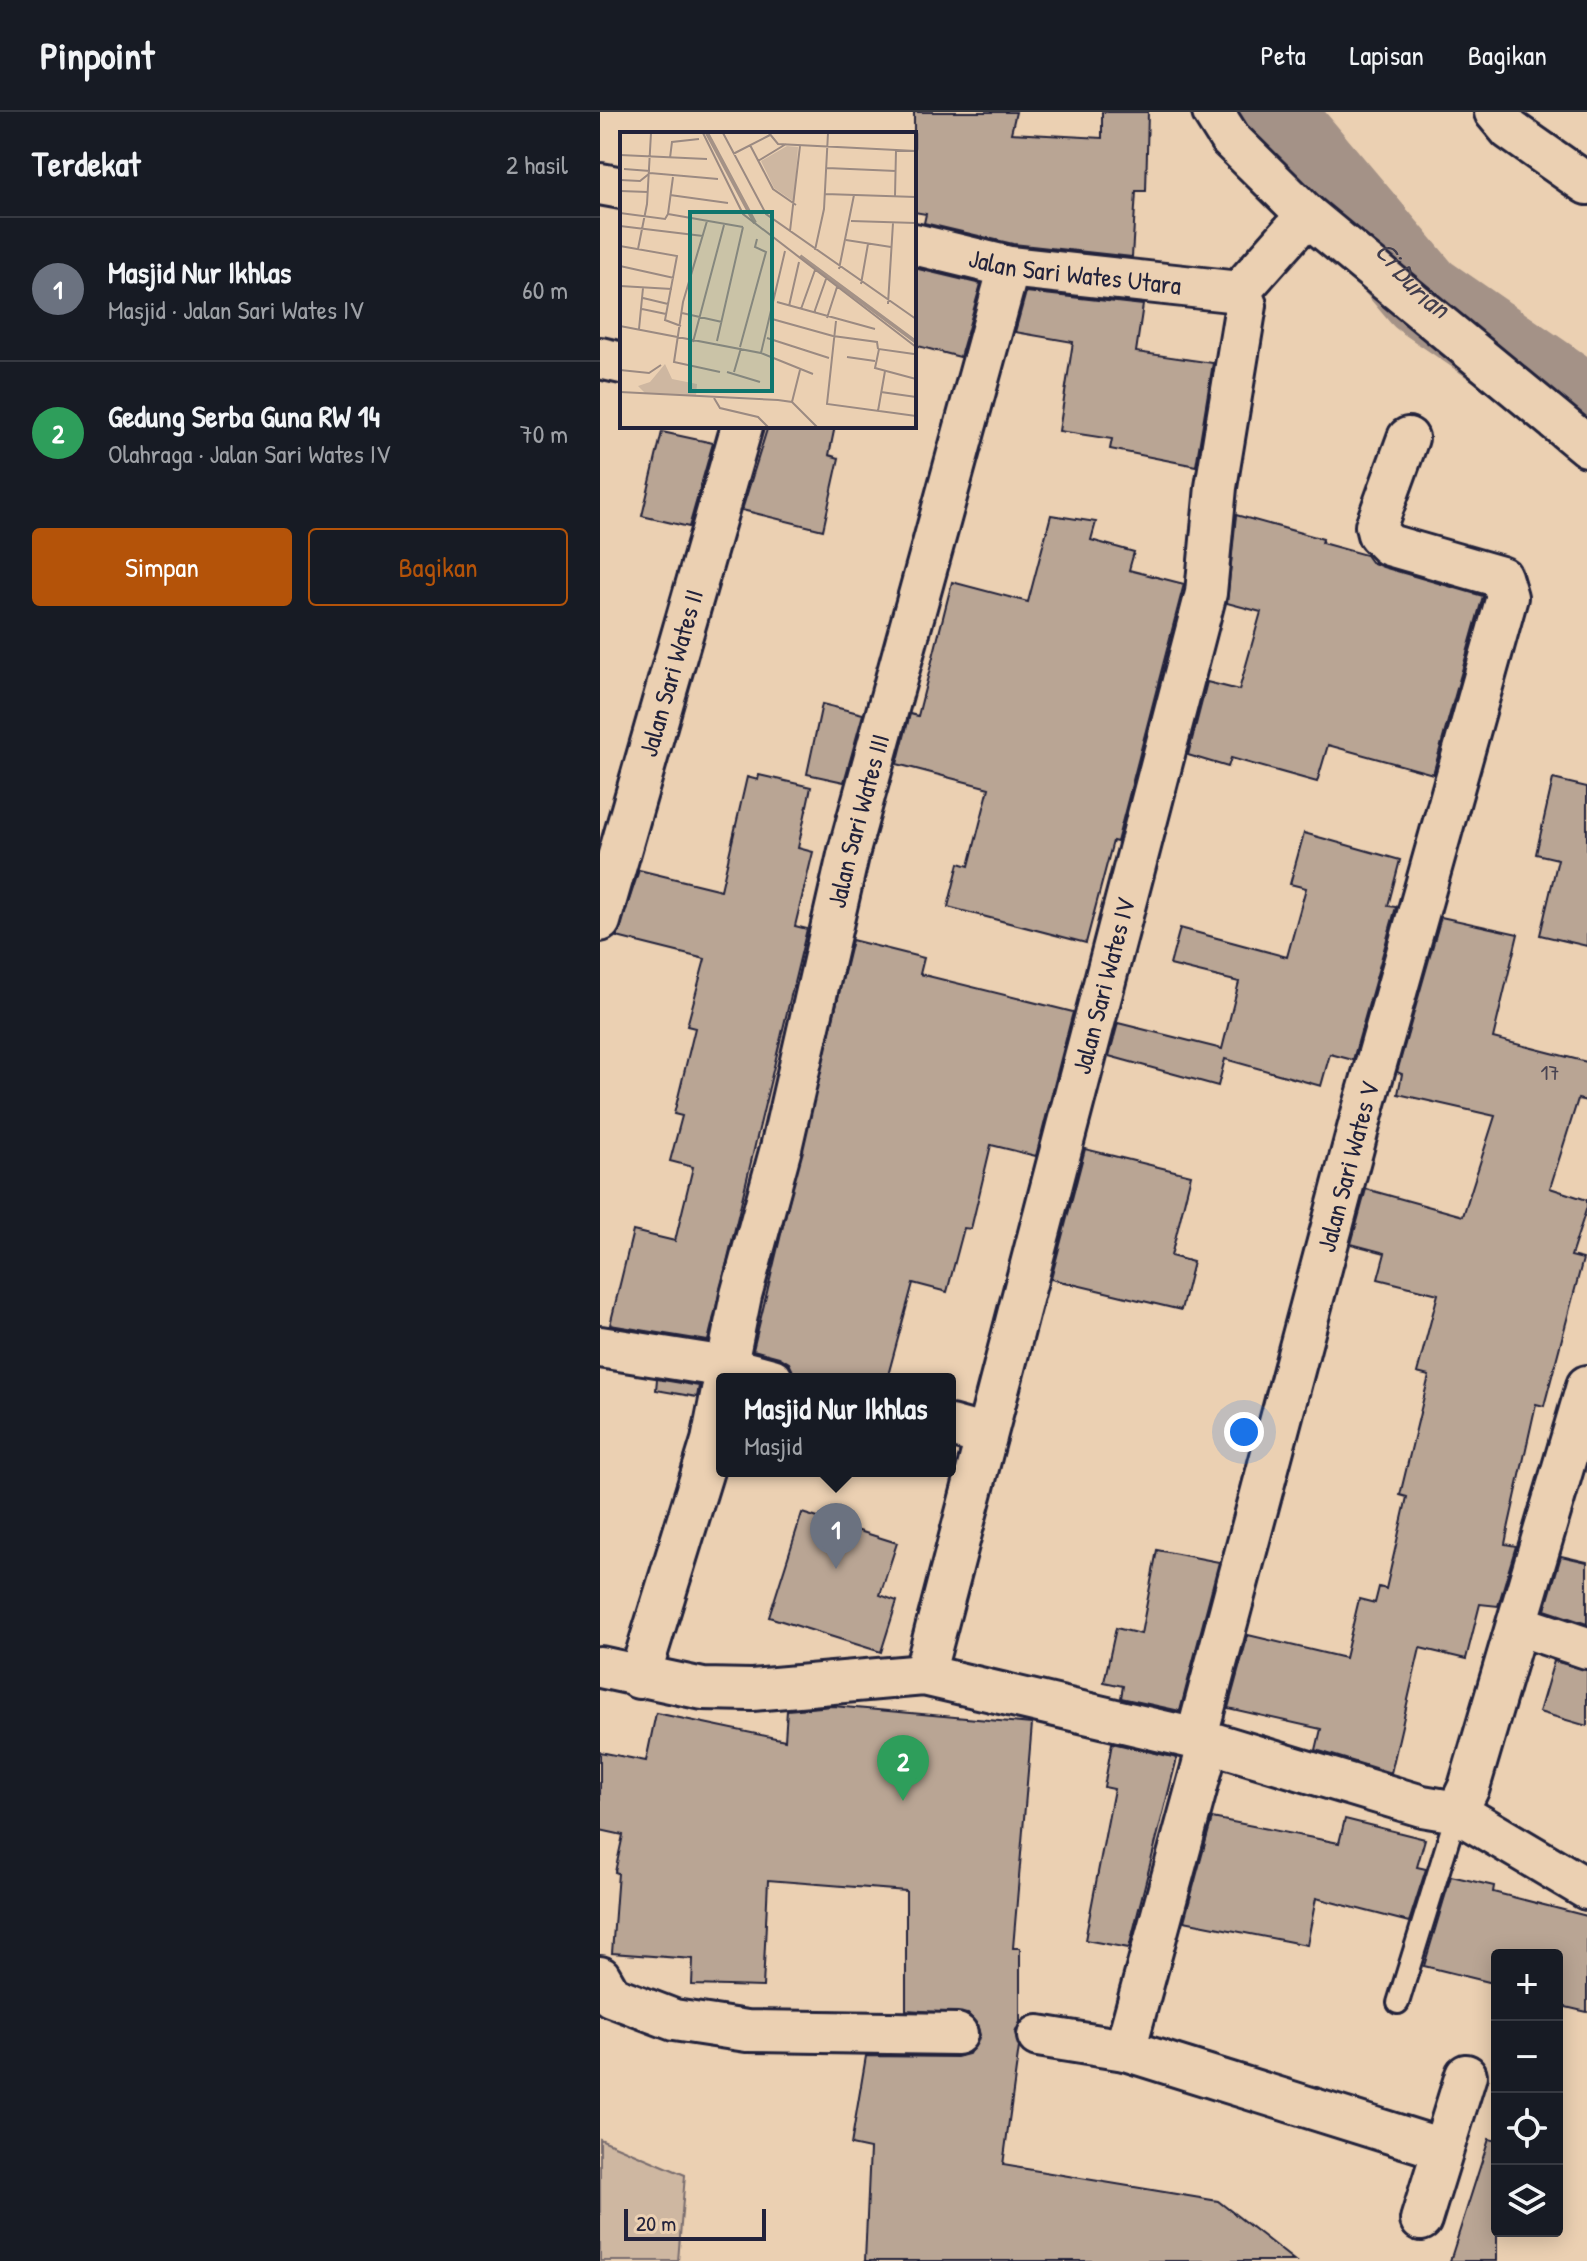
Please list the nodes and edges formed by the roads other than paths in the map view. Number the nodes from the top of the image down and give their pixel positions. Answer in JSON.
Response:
{"nodes":[{"id":1,"x":1213,"y":112,"type":"edge"},
{"id":2,"x":1495,"y":112,"type":"edge"},
{"id":3,"x":600,"y":184,"type":"edge"},
{"id":4,"x":1587,"y":184,"type":"edge"},
{"id":5,"x":620,"y":188,"type":"edge"},
{"id":6,"x":1307,"y":215,"type":"junction"},
{"id":7,"x":916,"y":244,"type":"edge"},
{"id":8,"x":1009,"y":267,"type":"junction"},
{"id":9,"x":1239,"y":292,"type":"junction"},
{"id":10,"x":600,"y":358,"type":"edge"},
{"id":11,"x":620,"y":363,"type":"edge"},
{"id":12,"x":741,"y":428,"type":"edge"},
{"id":13,"x":1408,"y":438,"type":"dead end"},
{"id":14,"x":1587,"y":446,"type":"edge"},
{"id":15,"x":600,"y":921,"type":"edge"},
{"id":16,"x":600,"y":1347,"type":"edge"},
{"id":17,"x":725,"y":1373,"type":"edge"},
{"id":18,"x":716,"y":1377,"type":"edge"},
{"id":19,"x":1586,"y":1396,"type":"edge"},
{"id":20,"x":716,"y":1420,"type":"edge"},
{"id":21,"x":968,"y":1431,"type":"edge"},
{"id":22,"x":1518,"y":1625,"type":"junction"},
{"id":23,"x":1587,"y":1648,"type":"edge"},
{"id":24,"x":600,"y":1667,"type":"edge"},
{"id":25,"x":924,"y":1675,"type":"junction"},
{"id":26,"x":639,"y":1678,"type":"junction"},
{"id":27,"x":1202,"y":1740,"type":"junction"},
{"id":28,"x":1457,"y":1812,"type":"junction"},
{"id":29,"x":1587,"y":1889,"type":"edge"},
{"id":30,"x":600,"y":1977,"type":"edge"},
{"id":31,"x":1398,"y":2003,"type":"dead end"},
{"id":32,"x":957,"y":2034,"type":"dead end"},
{"id":33,"x":1038,"y":2036,"type":"dead end"},
{"id":34,"x":1125,"y":2050,"type":"junction"},
{"id":35,"x":1466,"y":2075,"type":"dead end"},
{"id":36,"x":1442,"y":2149,"type":"junction"},
{"id":37,"x":1421,"y":2220,"type":"dead end"}],
"edges":[{"from":1,"to":6,"type":"street"},
{"from":2,"to":4,"type":"street"},
{"from":3,"to":5,"type":"street"},
{"from":6,"to":9,"type":"street"},
{"from":6,"to":14,"type":"street"},
{"from":7,"to":8,"type":"street","name":"Jalan Sari Wates Utara"},
{"from":8,"to":9,"type":"street","name":"Jalan Sari Wates Utara"},
{"from":8,"to":17,"type":"street","name":"Jalan Sari Wates III"},
{"from":9,"to":21,"type":"street","name":"Jalan Sari Wates IV"},
{"from":10,"to":11,"type":"street"},
{"from":12,"to":15,"type":"street","name":"Jalan Sari Wates II"},
{"from":13,"to":27,"type":"street","name":"Jalan Sari Wates V"},
{"from":16,"to":18,"type":"street"},
{"from":19,"to":22,"type":"street"},
{"from":20,"to":26,"type":"street","name":"Jalan Sari Wates III"},
{"from":21,"to":25,"type":"street","name":"Jalan Sari Wates IV"},
{"from":22,"to":23,"type":"street"},
{"from":22,"to":28,"type":"street"},
{"from":24,"to":26,"type":"street"},
{"from":25,"to":26,"type":"street"},
{"from":25,"to":27,"type":"street"},
{"from":27,"to":28,"type":"street"},
{"from":27,"to":34,"type":"street","name":"Jalan Sari Wates V"},
{"from":28,"to":29,"type":"street"},
{"from":28,"to":31,"type":"lane"},
{"from":30,"to":32,"type":"street"},
{"from":33,"to":34,"type":"street"},
{"from":34,"to":36,"type":"street"},
{"from":35,"to":36,"type":"street"},
{"from":36,"to":37,"type":"street"}]}
